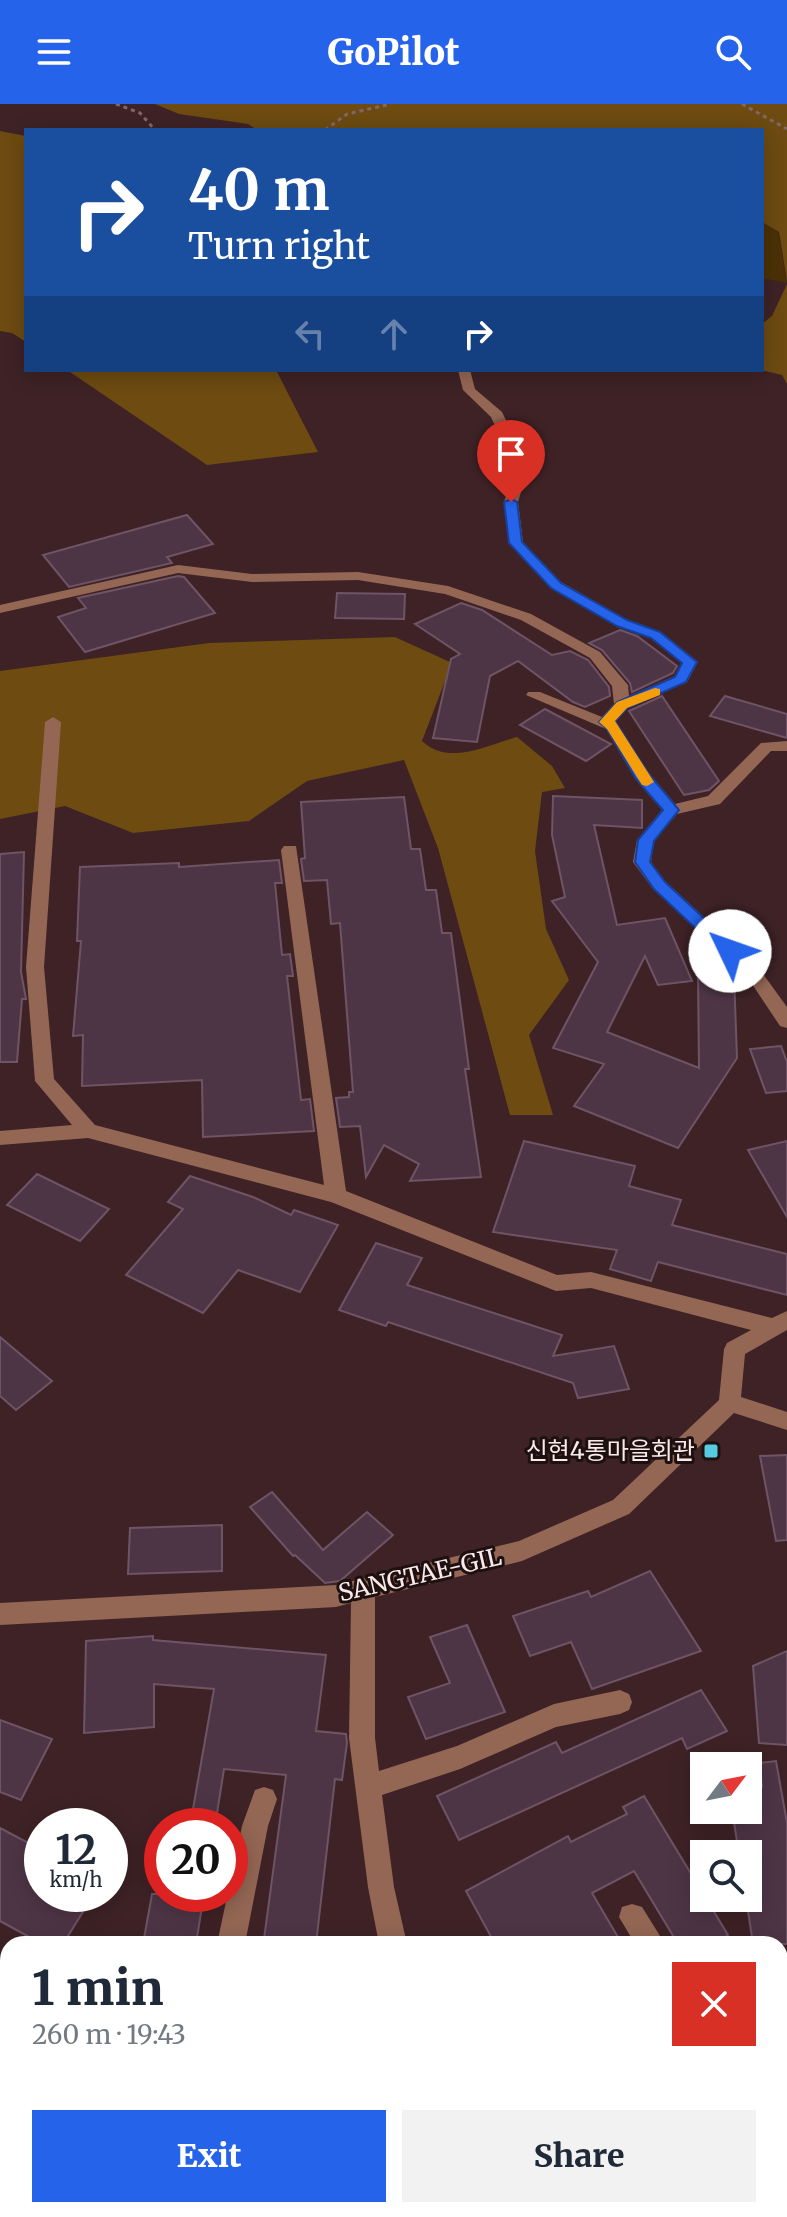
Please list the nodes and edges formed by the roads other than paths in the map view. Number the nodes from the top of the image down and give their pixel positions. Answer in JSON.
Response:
{"nodes":[{"id":1,"x":464,"y":372,"type":"edge"},
{"id":2,"x":0,"y":609,"type":"edge"},
{"id":3,"x":534,"y":695,"type":"dead end"},
{"id":4,"x":622,"y":705,"type":"junction"},
{"id":5,"x":53,"y":722,"type":"dead end"},
{"id":6,"x":606,"y":722,"type":"junction"},
{"id":7,"x":787,"y":746,"type":"edge"},
{"id":8,"x":671,"y":810,"type":"junction"},
{"id":9,"x":290,"y":850,"type":"dead end"},
{"id":10,"x":787,"y":1021,"type":"edge"},
{"id":11,"x":88,"y":1131,"type":"junction"},
{"id":12,"x":0,"y":1138,"type":"edge"},
{"id":13,"x":336,"y":1196,"type":"junction"},
{"id":14,"x":780,"y":1324,"type":"edge"},
{"id":15,"x":730,"y":1403,"type":"junction"},
{"id":16,"x":787,"y":1421,"type":"edge"},
{"id":17,"x":363,"y":1592,"type":"junction"},
{"id":18,"x":0,"y":1614,"type":"edge"},
{"id":19,"x":620,"y":1702,"type":"dead end"},
{"id":20,"x":368,"y":1787,"type":"junction"},
{"id":21,"x":264,"y":1799,"type":"dead end"},
{"id":22,"x":632,"y":1917,"type":"dead end"},
{"id":23,"x":233,"y":1936,"type":"edge"},
{"id":24,"x":391,"y":1936,"type":"edge"},
{"id":25,"x":645,"y":1936,"type":"edge"}],
"edges":[{"from":1,"to":4,"type":"street"},
{"from":2,"to":4,"type":"street"},
{"from":3,"to":6,"type":"street"},
{"from":4,"to":6,"type":"street"},
{"from":5,"to":11,"type":"street"},
{"from":6,"to":8,"type":"street"},
{"from":7,"to":8,"type":"street"},
{"from":8,"to":10,"type":"street"},
{"from":9,"to":13,"type":"street"},
{"from":11,"to":12,"type":"street"},
{"from":11,"to":13,"type":"street"},
{"from":13,"to":14,"type":"street"},
{"from":14,"to":15,"type":"street"},
{"from":15,"to":16,"type":"street"},
{"from":15,"to":17,"type":"street","name":"SANGTAE-GIL"},
{"from":17,"to":18,"type":"street","name":"SANGTAE-GIL"},
{"from":17,"to":20,"type":"street"},
{"from":19,"to":20,"type":"street"},
{"from":20,"to":24,"type":"street"},
{"from":21,"to":23,"type":"street"},
{"from":22,"to":25,"type":"street"}]}
